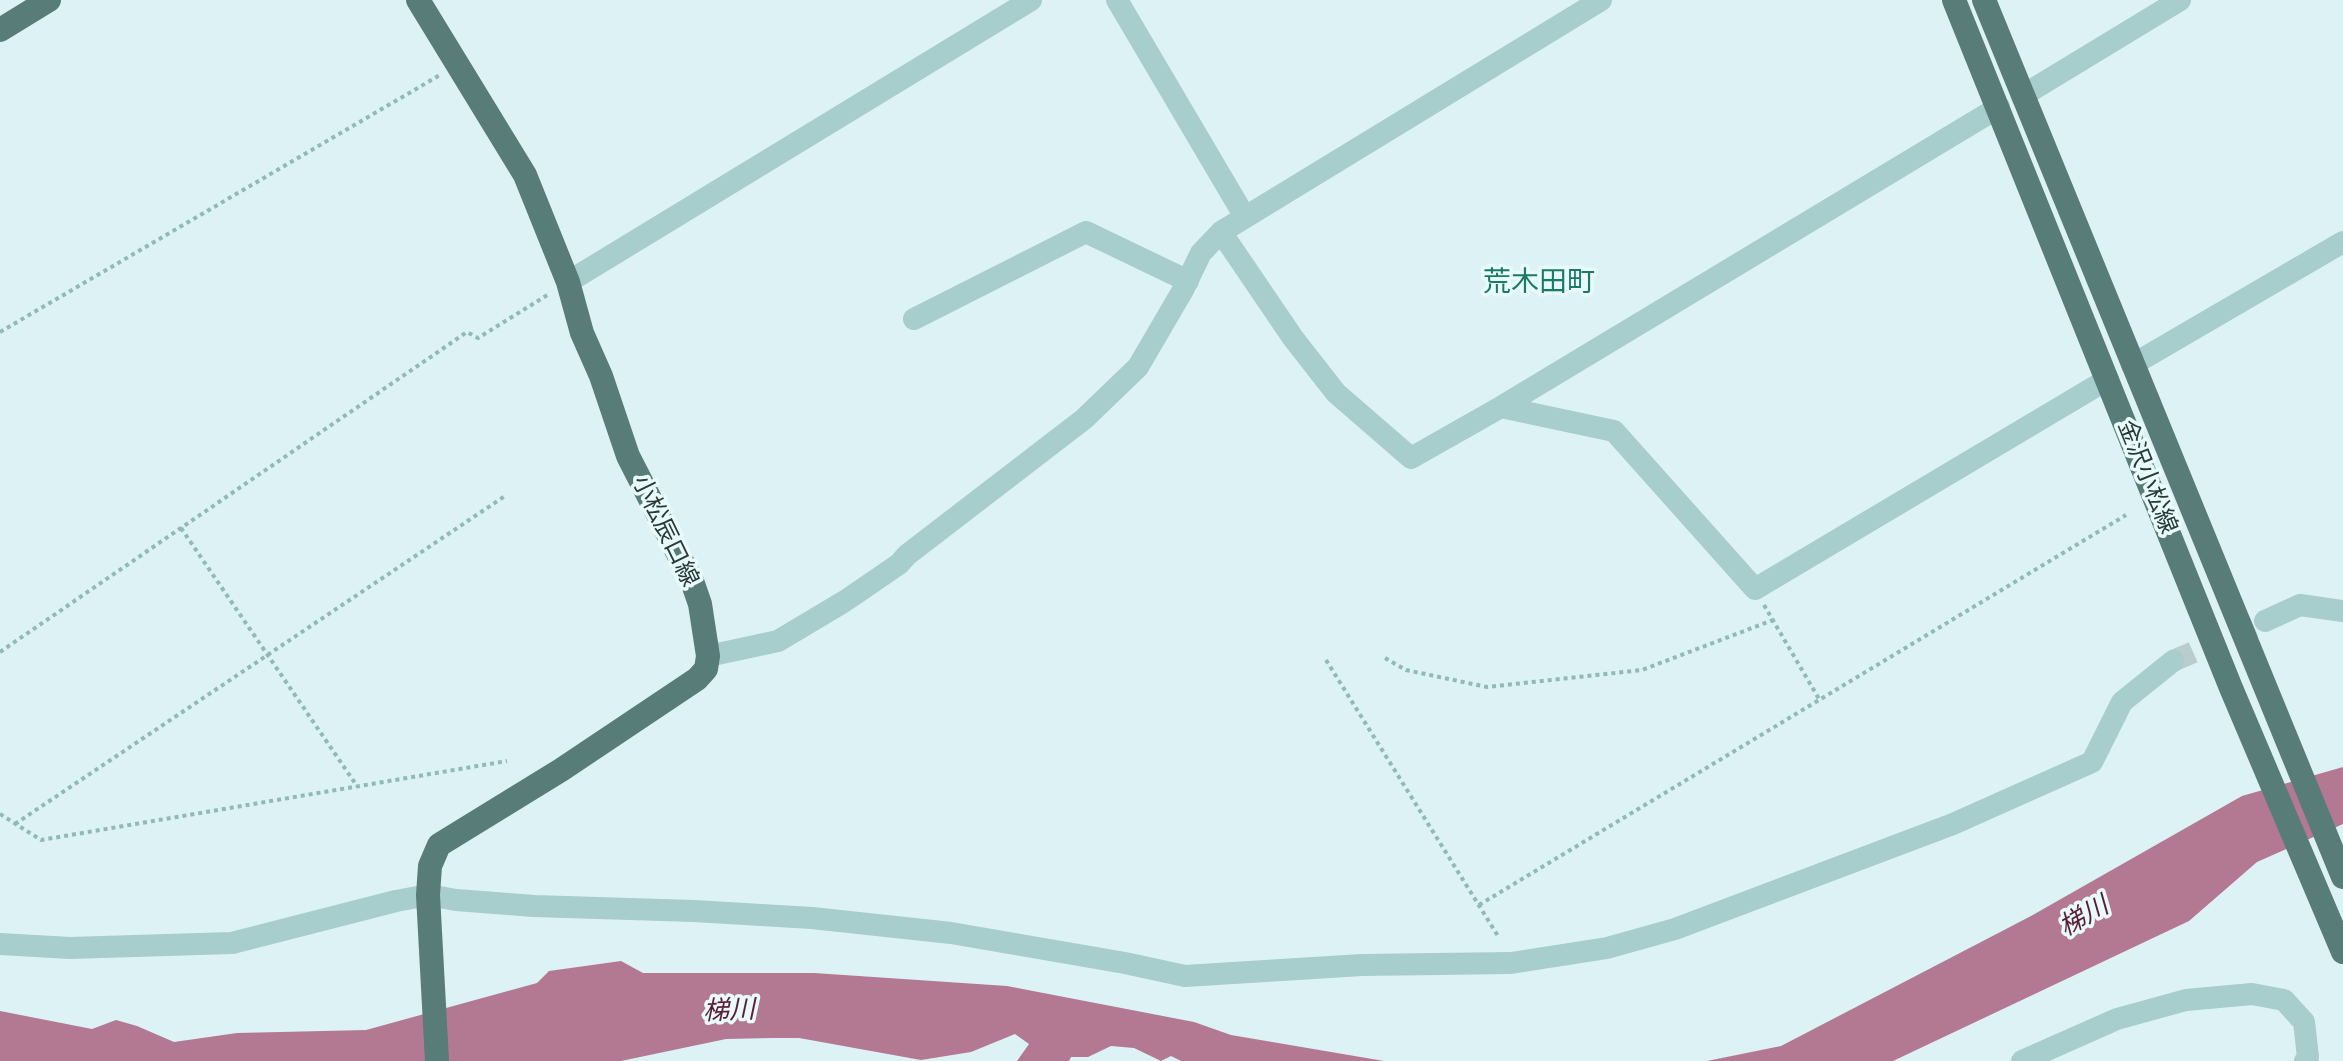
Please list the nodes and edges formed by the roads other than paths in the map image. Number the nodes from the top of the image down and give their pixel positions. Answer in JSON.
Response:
{"nodes":[{"id":1,"x":49,"y":0,"type":"edge"},
{"id":2,"x":418,"y":0,"type":"edge"},
{"id":3,"x":1031,"y":0,"type":"edge"},
{"id":4,"x":1117,"y":0,"type":"edge"},
{"id":5,"x":1601,"y":0,"type":"edge"},
{"id":6,"x":1954,"y":0,"type":"edge"},
{"id":7,"x":1984,"y":0,"type":"edge"},
{"id":8,"x":2180,"y":0,"type":"edge"},
{"id":9,"x":0,"y":30,"type":"edge"},
{"id":10,"x":2022,"y":96,"type":"junction"},
{"id":11,"x":1999,"y":107,"type":"junction"},
{"id":12,"x":1245,"y":217,"type":"junction"},
{"id":13,"x":1221,"y":232,"type":"junction"},
{"id":14,"x":2343,"y":242,"type":"edge"},
{"id":15,"x":1188,"y":281,"type":"junction"},
{"id":16,"x":568,"y":282,"type":"junction"},
{"id":17,"x":914,"y":319,"type":"dead end"},
{"id":18,"x":2132,"y":365,"type":"junction"},
{"id":19,"x":2108,"y":379,"type":"junction"},
{"id":20,"x":1501,"y":407,"type":"junction"},
{"id":21,"x":2343,"y":611,"type":"edge"},
{"id":22,"x":2265,"y":621,"type":"tunnel mouth"},
{"id":23,"x":708,"y":656,"type":"junction"},
{"id":24,"x":2173,"y":661,"type":"tunnel mouth"},
{"id":25,"x":2343,"y":877,"type":"edge"},
{"id":26,"x":428,"y":900,"type":"junction"},
{"id":27,"x":0,"y":944,"type":"edge"},
{"id":28,"x":2343,"y":952,"type":"edge"},
{"id":29,"x":437,"y":1061,"type":"edge"},
{"id":30,"x":2022,"y":1061,"type":"edge"},
{"id":31,"x":2305,"y":1061,"type":"edge"}],
"edges":[{"from":1,"to":9,"type":"main road"},
{"from":2,"to":16,"type":"main road","name":"小松辰口線"},
{"from":3,"to":16,"type":"street"},
{"from":4,"to":12,"type":"street"},
{"from":5,"to":12,"type":"street"},
{"from":6,"to":11,"type":"main road","name":"金沢小松線"},
{"from":7,"to":10,"type":"main road","name":"金沢小松線"},
{"from":8,"to":10,"type":"street"},
{"from":10,"to":18,"type":"main road","name":"金沢小松線"},
{"from":11,"to":19,"type":"main road","name":"金沢小松線"},
{"from":11,"to":20,"type":"street"},
{"from":12,"to":13,"type":"street"},
{"from":13,"to":15,"type":"street"},
{"from":13,"to":20,"type":"street"},
{"from":14,"to":18,"type":"street"},
{"from":15,"to":17,"type":"street"},
{"from":15,"to":23,"type":"street"},
{"from":16,"to":23,"type":"main road","name":"小松辰口線"},
{"from":18,"to":25,"type":"main road","name":"金沢小松線"},
{"from":19,"to":20,"type":"street"},
{"from":19,"to":28,"type":"main road","name":"金沢小松線"},
{"from":21,"to":22,"type":"street"},
{"from":23,"to":26,"type":"main road"},
{"from":24,"to":26,"type":"street"},
{"from":26,"to":27,"type":"street"},
{"from":26,"to":29,"type":"main road"},
{"from":30,"to":31,"type":"street"}]}
